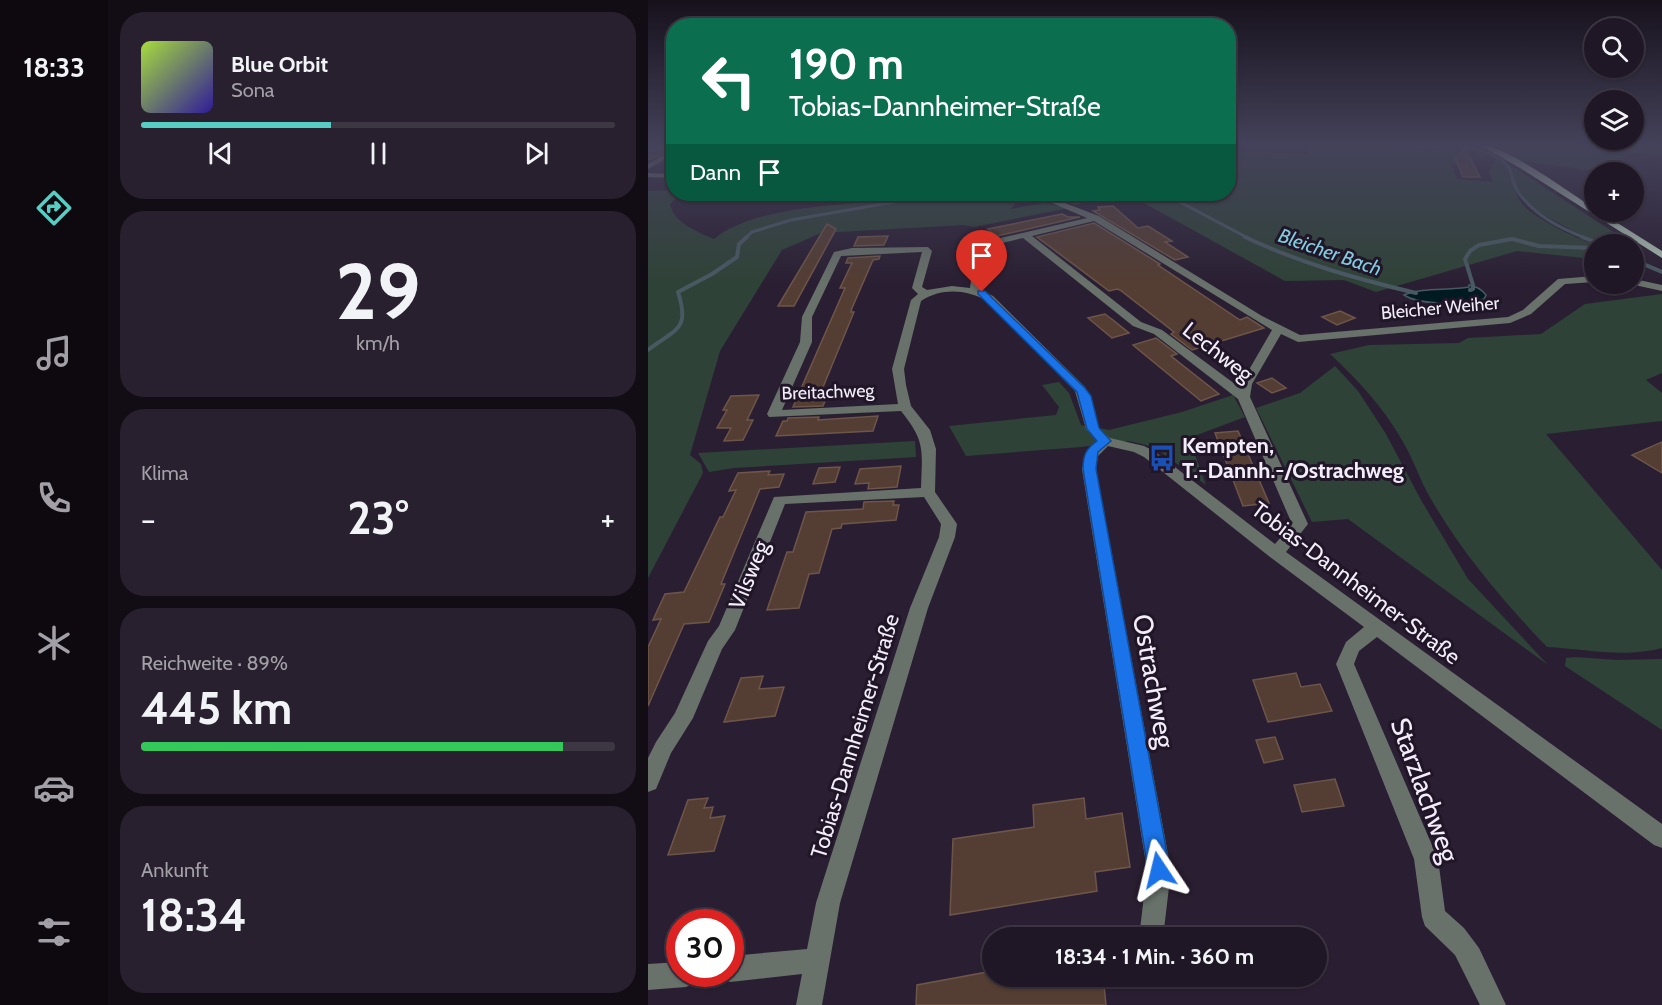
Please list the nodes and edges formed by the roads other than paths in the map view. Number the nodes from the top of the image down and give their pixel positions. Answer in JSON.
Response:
{"nodes":[{"id":1,"x":1562,"y":191,"type":"edge"},
{"id":2,"x":1054,"y":201,"type":"edge"},
{"id":3,"x":1096,"y":218,"type":"junction"},
{"id":4,"x":1025,"y":235,"type":"junction"},
{"id":5,"x":1662,"y":255,"type":"edge"},
{"id":6,"x":1584,"y":280,"type":"edge"},
{"id":7,"x":1644,"y":284,"type":"edge"},
{"id":8,"x":1662,"y":288,"type":"edge"},
{"id":9,"x":975,"y":290,"type":"junction"},
{"id":10,"x":926,"y":294,"type":"junction"},
{"id":11,"x":1278,"y":330,"type":"junction"},
{"id":12,"x":1244,"y":397,"type":"junction"},
{"id":13,"x":905,"y":406,"type":"junction"},
{"id":14,"x":1105,"y":441,"type":"junction"},
{"id":15,"x":928,"y":492,"type":"junction"},
{"id":16,"x":1276,"y":554,"type":"junction"},
{"id":17,"x":1376,"y":628,"type":"junction"},
{"id":18,"x":648,"y":782,"type":"edge"},
{"id":19,"x":1662,"y":837,"type":"edge"},
{"id":20,"x":1151,"y":927,"type":"edge"},
{"id":21,"x":819,"y":960,"type":"junction"},
{"id":22,"x":744,"y":968,"type":"edge"},
{"id":23,"x":666,"y":976,"type":"edge"},
{"id":24,"x":648,"y":977,"type":"edge"},
{"id":25,"x":809,"y":1005,"type":"edge"},
{"id":26,"x":1493,"y":1005,"type":"edge"}],
"edges":[{"from":1,"to":5,"type":"main road"},
{"from":2,"to":3,"type":"street"},
{"from":3,"to":4,"type":"street"},
{"from":3,"to":11,"type":"street"},
{"from":4,"to":9,"type":"street"},
{"from":4,"to":12,"type":"street","name":"Lechweg"},
{"from":6,"to":11,"type":"street","name":"Bleicher Weiher"},
{"from":7,"to":8,"type":"street"},
{"from":9,"to":10,"type":"street"},
{"from":9,"to":14,"type":"street"},
{"from":10,"to":13,"type":"street"},
{"from":10,"to":13,"type":"street","name":"Breitachweg"},
{"from":11,"to":12,"type":"street"},
{"from":12,"to":16,"type":"street","name":"Lechweg"},
{"from":13,"to":15,"type":"street"},
{"from":14,"to":16,"type":"street","name":"Tobias-Dannheimer-Straße"},
{"from":14,"to":20,"type":"street","name":"Ostrachweg"},
{"from":15,"to":18,"type":"street","name":"Vilsweg"},
{"from":15,"to":21,"type":"street","name":"Tobias-Dannheimer-Straße"},
{"from":16,"to":17,"type":"street","name":"Tobias-Dannheimer-Straße"},
{"from":17,"to":19,"type":"street","name":"Tobias-Dannheimer-Straße"},
{"from":17,"to":26,"type":"street","name":"Starzlachweg"},
{"from":21,"to":22,"type":"street"},
{"from":21,"to":25,"type":"street","name":"Tobias-Dannheimer-Straße"},
{"from":23,"to":24,"type":"street"}]}
